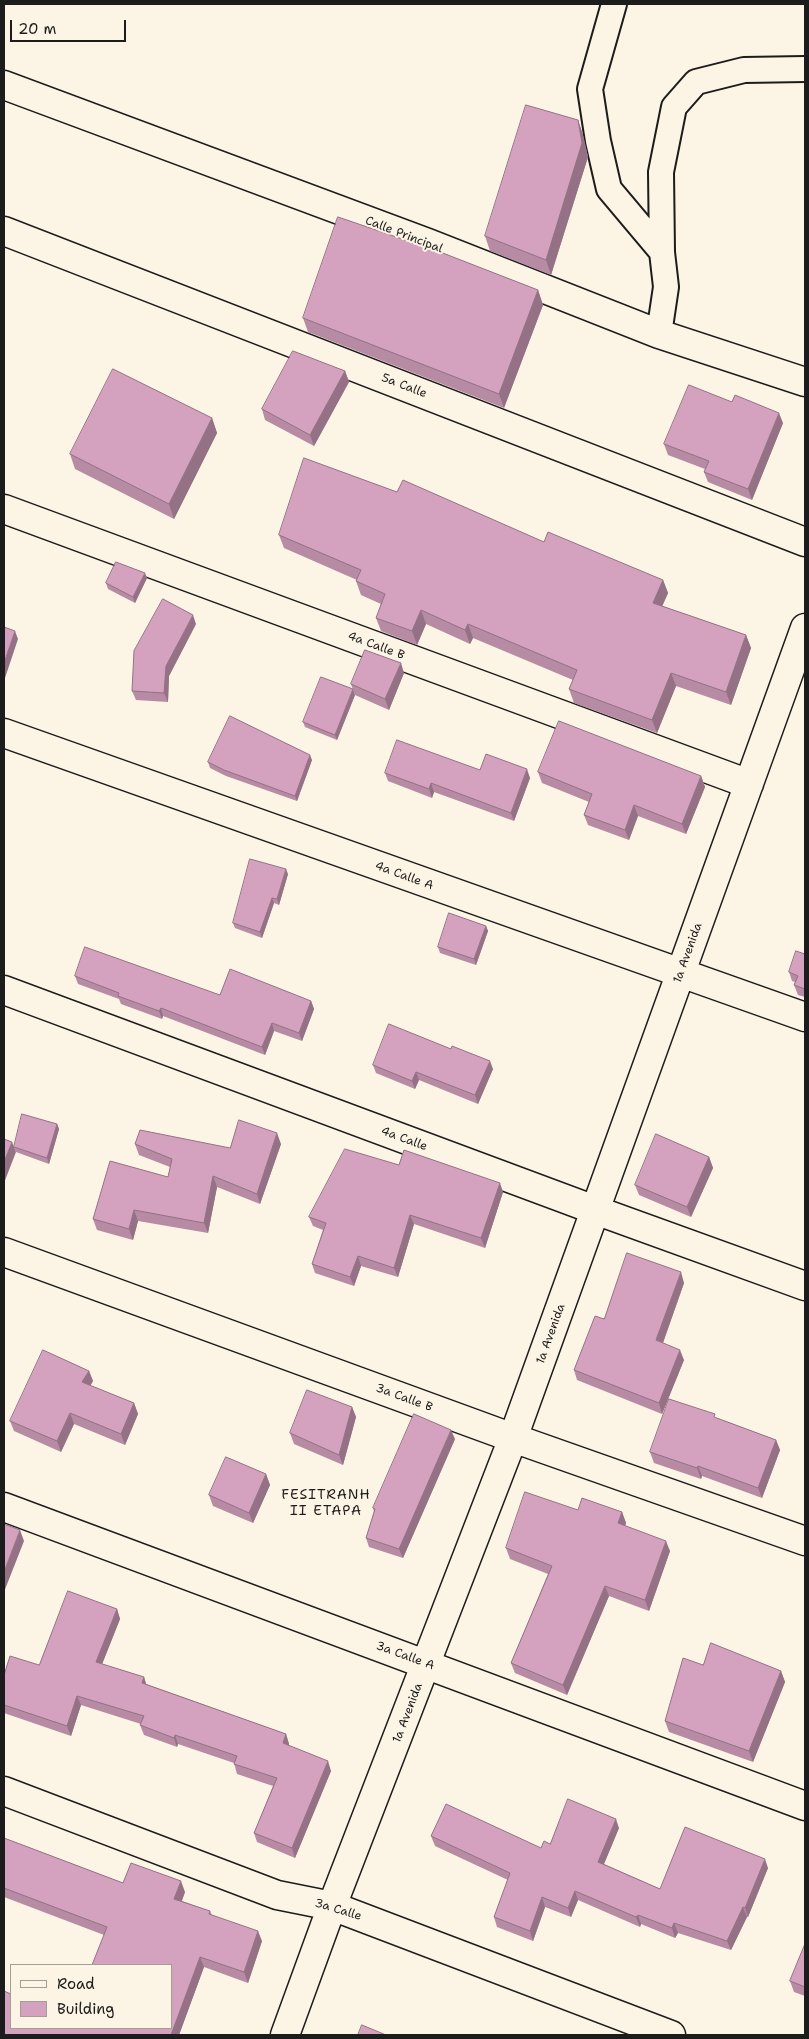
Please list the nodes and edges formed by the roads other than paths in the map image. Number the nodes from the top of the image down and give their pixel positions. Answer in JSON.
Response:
{"nodes":[{"id":1,"x":614,"y":4,"type":"edge"},
{"id":2,"x":805,"y":69,"type":"edge"},
{"id":3,"x":4,"y":85,"type":"edge"},
{"id":4,"x":4,"y":230,"type":"edge"},
{"id":5,"x":662,"y":252,"type":"junction"},
{"id":6,"x":659,"y":334,"type":"junction"},
{"id":7,"x":805,"y":382,"type":"edge"},
{"id":8,"x":4,"y":509,"type":"edge"},
{"id":9,"x":805,"y":542,"type":"edge"},
{"id":10,"x":805,"y":628,"type":"edge"},
{"id":11,"x":4,"y":733,"type":"edge"},
{"id":12,"x":749,"y":784,"type":"junction"},
{"id":13,"x":681,"y":974,"type":"junction"},
{"id":14,"x":4,"y":990,"type":"edge"},
{"id":15,"x":805,"y":1017,"type":"edge"},
{"id":16,"x":596,"y":1210,"type":"junction"},
{"id":17,"x":4,"y":1252,"type":"edge"},
{"id":18,"x":805,"y":1286,"type":"edge"},
{"id":19,"x":513,"y":1438,"type":"junction"},
{"id":20,"x":4,"y":1507,"type":"edge"},
{"id":21,"x":805,"y":1541,"type":"edge"},
{"id":22,"x":427,"y":1664,"type":"junction"},
{"id":23,"x":4,"y":1791,"type":"edge"},
{"id":24,"x":805,"y":1806,"type":"edge"},
{"id":25,"x":332,"y":1906,"type":"junction"},
{"id":26,"x":285,"y":2035,"type":"edge"},
{"id":27,"x":671,"y":2035,"type":"edge"}],
"edges":[{"from":1,"to":5,"type":"lane"},
{"from":2,"to":5,"type":"lane"},
{"from":3,"to":6,"type":"street","name":"Calle Principal"},
{"from":4,"to":9,"type":"street","name":"5a Calle"},
{"from":5,"to":6,"type":"lane"},
{"from":6,"to":7,"type":"street","name":"Calle Principal"},
{"from":8,"to":12,"type":"street","name":"4a Calle B"},
{"from":10,"to":12,"type":"street","name":"1a Avenida"},
{"from":11,"to":13,"type":"street","name":"4a Calle A"},
{"from":12,"to":13,"type":"street","name":"1a Avenida"},
{"from":13,"to":15,"type":"street","name":"4a Calle A"},
{"from":13,"to":16,"type":"street","name":"1a Avenida"},
{"from":14,"to":16,"type":"street","name":"4a Calle"},
{"from":16,"to":18,"type":"street","name":"4a Calle"},
{"from":16,"to":19,"type":"street","name":"1a Avenida"},
{"from":17,"to":19,"type":"street","name":"3a Calle B"},
{"from":19,"to":21,"type":"street","name":"3a Calle B"},
{"from":19,"to":22,"type":"street","name":"1a Avenida"},
{"from":20,"to":22,"type":"street","name":"3a Calle A"},
{"from":22,"to":24,"type":"street","name":"3a Calle A"},
{"from":22,"to":25,"type":"street","name":"1a Avenida"},
{"from":23,"to":25,"type":"street","name":"3a Calle"},
{"from":25,"to":26,"type":"street","name":"1a Avenida"},
{"from":25,"to":27,"type":"street","name":"3a Calle"}]}
